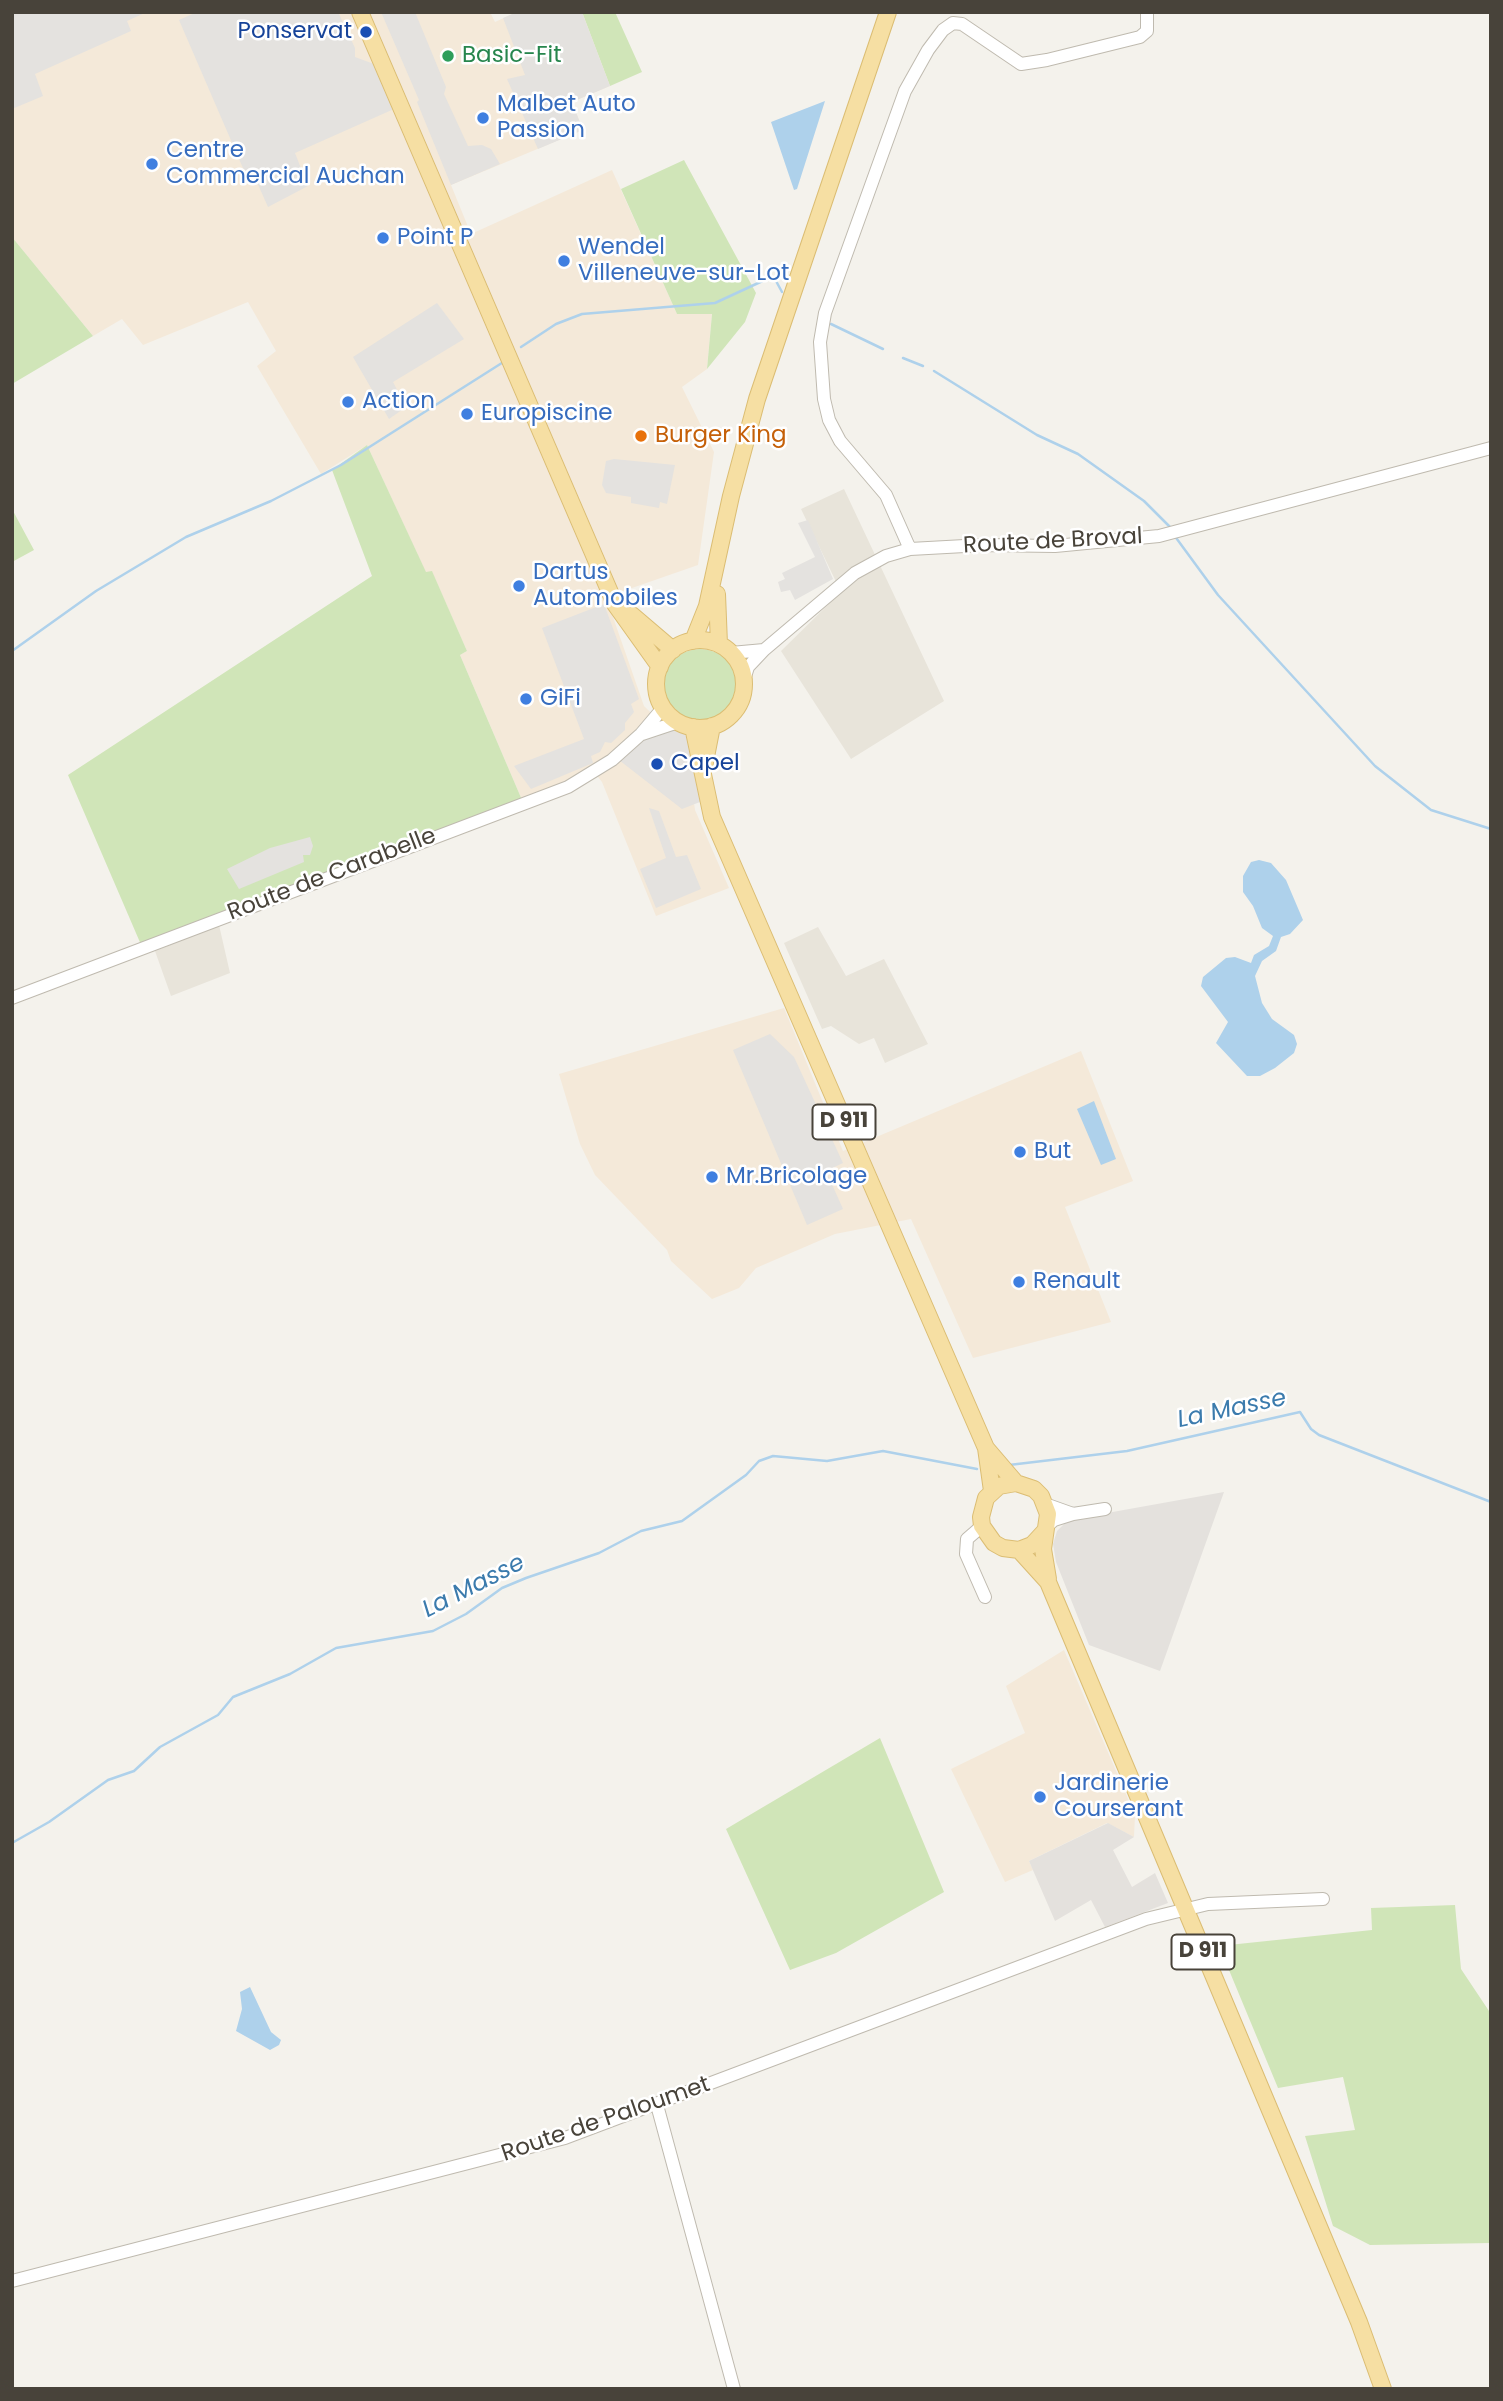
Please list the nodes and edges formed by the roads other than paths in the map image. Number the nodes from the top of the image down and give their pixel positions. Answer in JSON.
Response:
{"nodes":[{"id":1,"x":360,"y":12,"type":"edge"},
{"id":2,"x":370,"y":12,"type":"edge"},
{"id":3,"x":888,"y":12,"type":"edge"},
{"id":4,"x":1147,"y":12,"type":"edge"},
{"id":5,"x":1491,"y":448,"type":"edge"},
{"id":6,"x":910,"y":549,"type":"junction"},
{"id":7,"x":718,"y":564,"type":"junction"},
{"id":8,"x":693,"y":640,"type":"junction"},
{"id":9,"x":725,"y":649,"type":"junction"},
{"id":10,"x":673,"y":650,"type":"junction"},
{"id":11,"x":764,"y":650,"type":"junction"},
{"id":12,"x":660,"y":667,"type":"junction"},
{"id":13,"x":744,"y":680,"type":"junction"},
{"id":14,"x":663,"y":708,"type":"junction"},
{"id":15,"x":685,"y":724,"type":"junction"},
{"id":16,"x":712,"y":726,"type":"junction"},
{"id":17,"x":641,"y":734,"type":"junction"},
{"id":18,"x":703,"y":773,"type":"junction"},
{"id":19,"x":12,"y":998,"type":"edge"},
{"id":20,"x":986,"y":1448,"type":"junction"},
{"id":21,"x":1016,"y":1483,"type":"junction"},
{"id":22,"x":992,"y":1491,"type":"junction"},
{"id":23,"x":1045,"y":1504,"type":"junction"},
{"id":24,"x":1105,"y":1510,"type":"dead end"},
{"id":25,"x":1073,"y":1514,"type":"junction"},
{"id":26,"x":982,"y":1526,"type":"junction"},
{"id":27,"x":1045,"y":1530,"type":"junction"},
{"id":28,"x":1019,"y":1550,"type":"junction"},
{"id":29,"x":1048,"y":1581,"type":"junction"},
{"id":30,"x":985,"y":1597,"type":"dead end"},
{"id":31,"x":1323,"y":1899,"type":"dead end"},
{"id":32,"x":1185,"y":1908,"type":"junction"},
{"id":33,"x":657,"y":2105,"type":"junction"},
{"id":34,"x":12,"y":2281,"type":"edge"},
{"id":35,"x":1359,"y":2322,"type":"junction"},
{"id":36,"x":734,"y":2389,"type":"edge"},
{"id":37,"x":1383,"y":2389,"type":"edge"},
{"id":38,"x":1393,"y":2389,"type":"edge"}],
"edges":[{"from":1,"to":12,"type":"main road"},
{"from":2,"to":10,"type":"main road"},
{"from":3,"to":7,"type":"main road"},
{"from":4,"to":6,"type":"street"},
{"from":5,"to":6,"type":"street","name":"Route de Broval"},
{"from":6,"to":11,"type":"street","name":"Route de Broval"},
{"from":7,"to":8,"type":"main road"},
{"from":7,"to":9,"type":"main road"},
{"from":8,"to":9,"type":"main road"},
{"from":8,"to":10,"type":"main road"},
{"from":9,"to":11,"type":"street"},
{"from":9,"to":13,"type":"main road"},
{"from":10,"to":12,"type":"main road"},
{"from":11,"to":13,"type":"street","name":"Route de Broval"},
{"from":12,"to":14,"type":"main road"},
{"from":13,"to":16,"type":"main road"},
{"from":14,"to":15,"type":"main road"},
{"from":14,"to":17,"type":"street","name":"Route de Carabelle"},
{"from":15,"to":16,"type":"main road"},
{"from":15,"to":17,"type":"street","name":"Route de Carabelle"},
{"from":15,"to":18,"type":"main road","number":"D 911"},
{"from":16,"to":18,"type":"main road","number":"D 911"},
{"from":17,"to":19,"type":"street","name":"Route de Carabelle"},
{"from":18,"to":20,"type":"main road","number":"D 911"},
{"from":20,"to":21,"type":"main road","number":"D 911"},
{"from":20,"to":22,"type":"main road","number":"D 911"},
{"from":21,"to":22,"type":"main road"},
{"from":21,"to":23,"type":"main road"},
{"from":22,"to":26,"type":"main road"},
{"from":23,"to":25,"type":"street"},
{"from":23,"to":27,"type":"main road"},
{"from":24,"to":25,"type":"street"},
{"from":25,"to":27,"type":"street"},
{"from":26,"to":28,"type":"main road"},
{"from":26,"to":30,"type":"street"},
{"from":27,"to":28,"type":"main road"},
{"from":27,"to":29,"type":"main road","number":"D 911"},
{"from":28,"to":29,"type":"main road","number":"D 911"},
{"from":29,"to":32,"type":"main road","number":"D 911"},
{"from":31,"to":32,"type":"street","name":"Route de Paloumet"},
{"from":32,"to":33,"type":"street","name":"Route de Paloumet"},
{"from":32,"to":35,"type":"main road","number":"D 911"},
{"from":33,"to":34,"type":"street","name":"Route de Paloumet"},
{"from":33,"to":36,"type":"street"},
{"from":35,"to":37,"type":"main road","number":"D 911"},
{"from":35,"to":38,"type":"main road","number":"D 911"}]}
